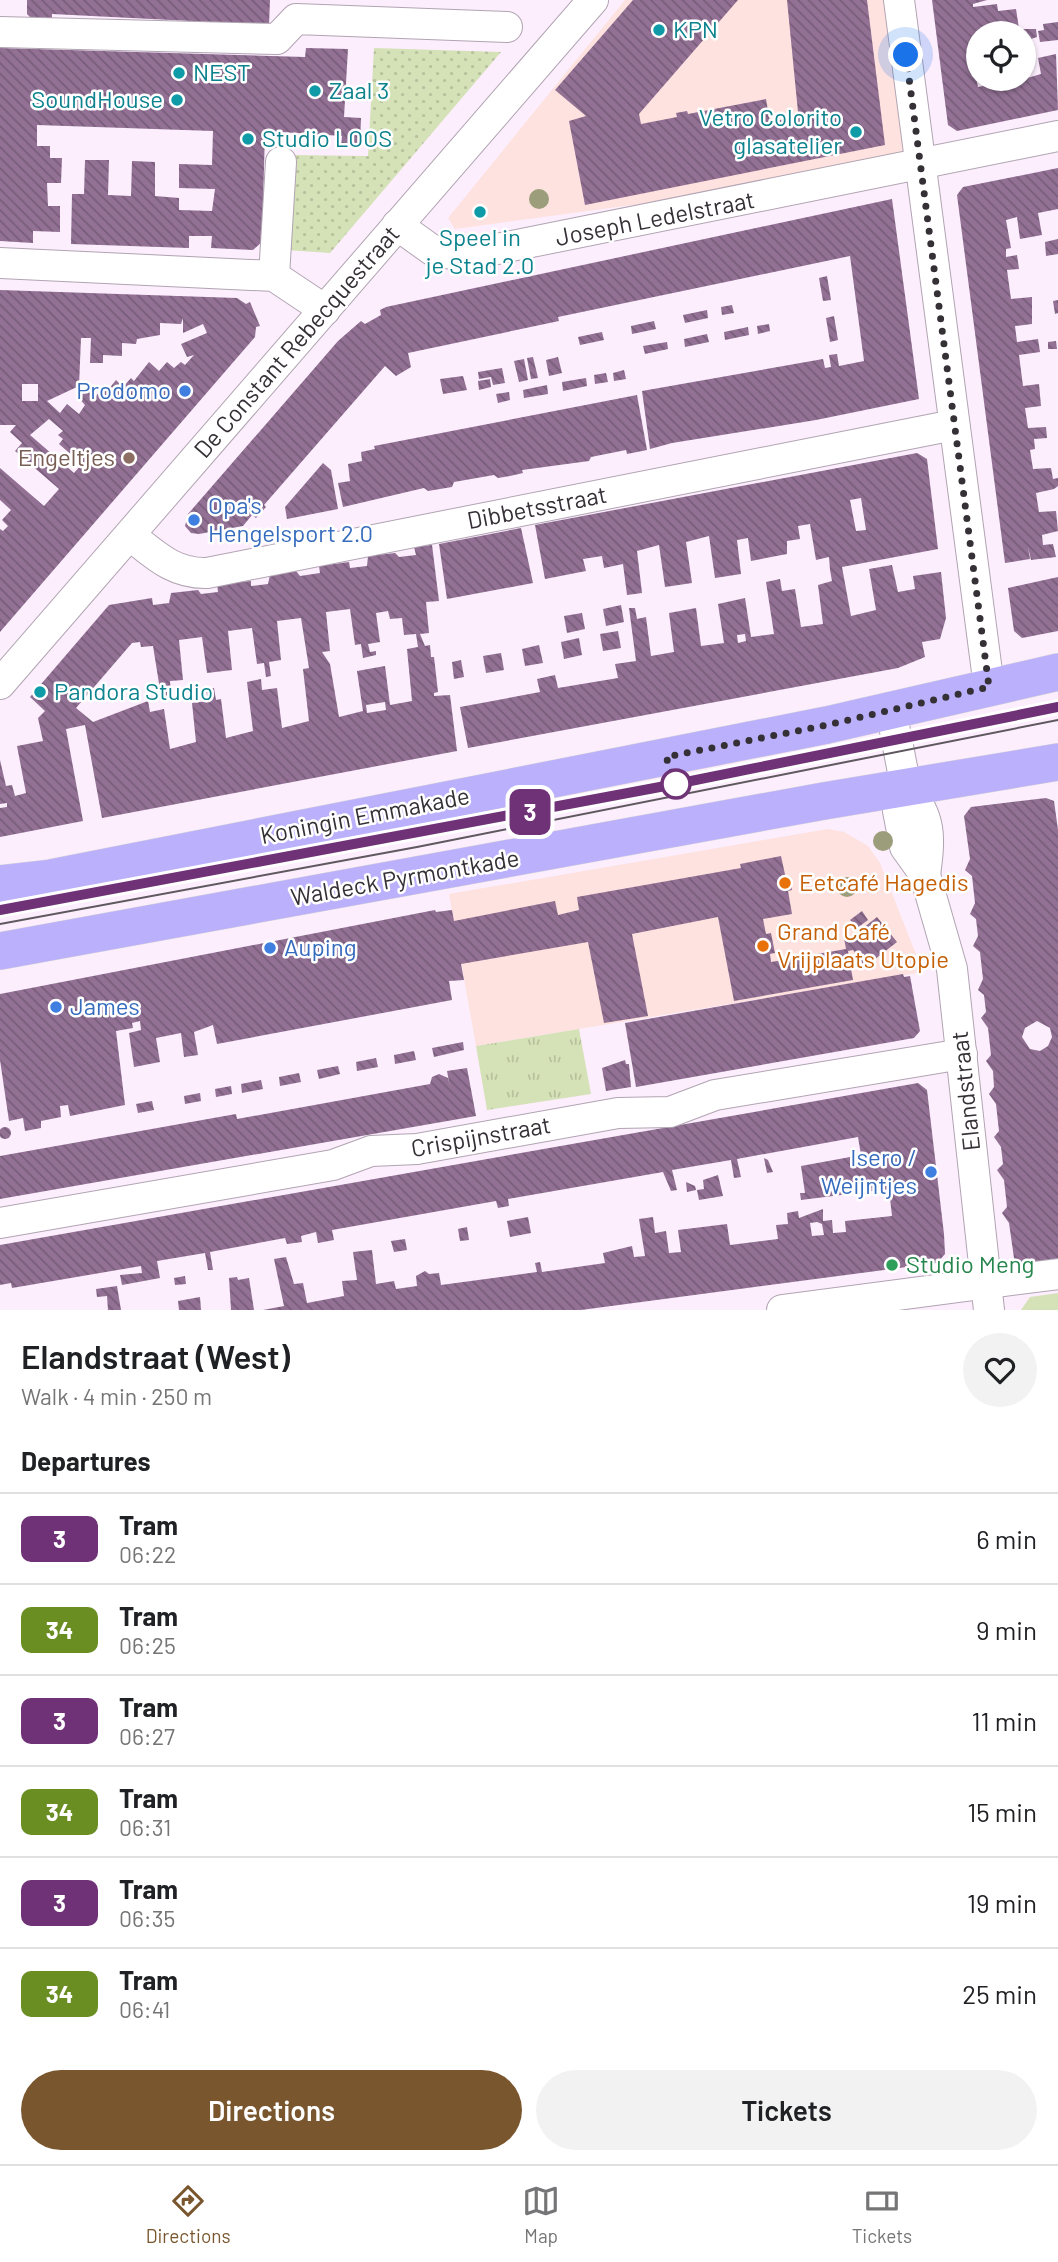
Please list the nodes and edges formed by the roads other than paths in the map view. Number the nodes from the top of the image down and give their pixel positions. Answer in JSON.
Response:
{"nodes":[{"id":1,"x":593,"y":0,"type":"edge"},
{"id":2,"x":899,"y":0,"type":"edge"},
{"id":3,"x":506,"y":27,"type":"dead end"},
{"id":4,"x":0,"y":32,"type":"edge"},
{"id":5,"x":1058,"y":136,"type":"edge"},
{"id":6,"x":281,"y":162,"type":"dead end"},
{"id":7,"x":921,"y":166,"type":"junction"},
{"id":8,"x":397,"y":225,"type":"junction"},
{"id":9,"x":0,"y":264,"type":"edge"},
{"id":10,"x":274,"y":276,"type":"junction"},
{"id":11,"x":326,"y":310,"type":"junction"},
{"id":12,"x":954,"y":425,"type":"junction"},
{"id":13,"x":131,"y":536,"type":"junction"},
{"id":14,"x":1058,"y":672,"type":"edge"},
{"id":15,"x":0,"y":684,"type":"edge"},
{"id":16,"x":989,"y":687,"type":"junction"},
{"id":17,"x":891,"y":710,"type":"junction"},
{"id":18,"x":1058,"y":762,"type":"edge"},
{"id":19,"x":906,"y":788,"type":"junction"},
{"id":20,"x":0,"y":884,"type":"edge"},
{"id":21,"x":0,"y":951,"type":"edge"},
{"id":22,"x":962,"y":1054,"type":"junction"},
{"id":23,"x":0,"y":1223,"type":"edge"},
{"id":24,"x":1058,"y":1274,"type":"edge"},
{"id":25,"x":988,"y":1297,"type":"edge"},
{"id":26,"x":782,"y":1310,"type":"edge"}],
"edges":[{"from":1,"to":8,"type":"street","name":"De Constant Rebecquestraat"},
{"from":2,"to":7,"type":"street"},
{"from":3,"to":4,"type":"street"},
{"from":5,"to":7,"type":"street","name":"Joseph Ledelstraat"},
{"from":6,"to":10,"type":"street"},
{"from":7,"to":8,"type":"street","name":"Joseph Ledelstraat"},
{"from":7,"to":12,"type":"street"},
{"from":8,"to":11,"type":"street","name":"De Constant Rebecquestraat"},
{"from":9,"to":10,"type":"street"},
{"from":10,"to":11,"type":"street"},
{"from":11,"to":13,"type":"street","name":"De Constant Rebecquestraat"},
{"from":12,"to":13,"type":"street","name":"Dibbetsstraat"},
{"from":12,"to":16,"type":"street"},
{"from":13,"to":15,"type":"street","name":"De Constant Rebecquestraat"},
{"from":14,"to":16,"type":"main road","name":"Koningin Emmakade"},
{"from":16,"to":17,"type":"main road","name":"Koningin Emmakade"},
{"from":17,"to":19,"type":"street","name":"Elandstraat"},
{"from":17,"to":20,"type":"main road","name":"Koningin Emmakade"},
{"from":18,"to":19,"type":"main road","name":"Waldeck Pyrmontkade"},
{"from":19,"to":21,"type":"main road","name":"Waldeck Pyrmontkade"},
{"from":19,"to":22,"type":"street","name":"Elandstraat"},
{"from":22,"to":23,"type":"street","name":"Crispijnstraat"},
{"from":22,"to":25,"type":"street","name":"Elandstraat"},
{"from":24,"to":25,"type":"street"},
{"from":25,"to":26,"type":"street"}]}
